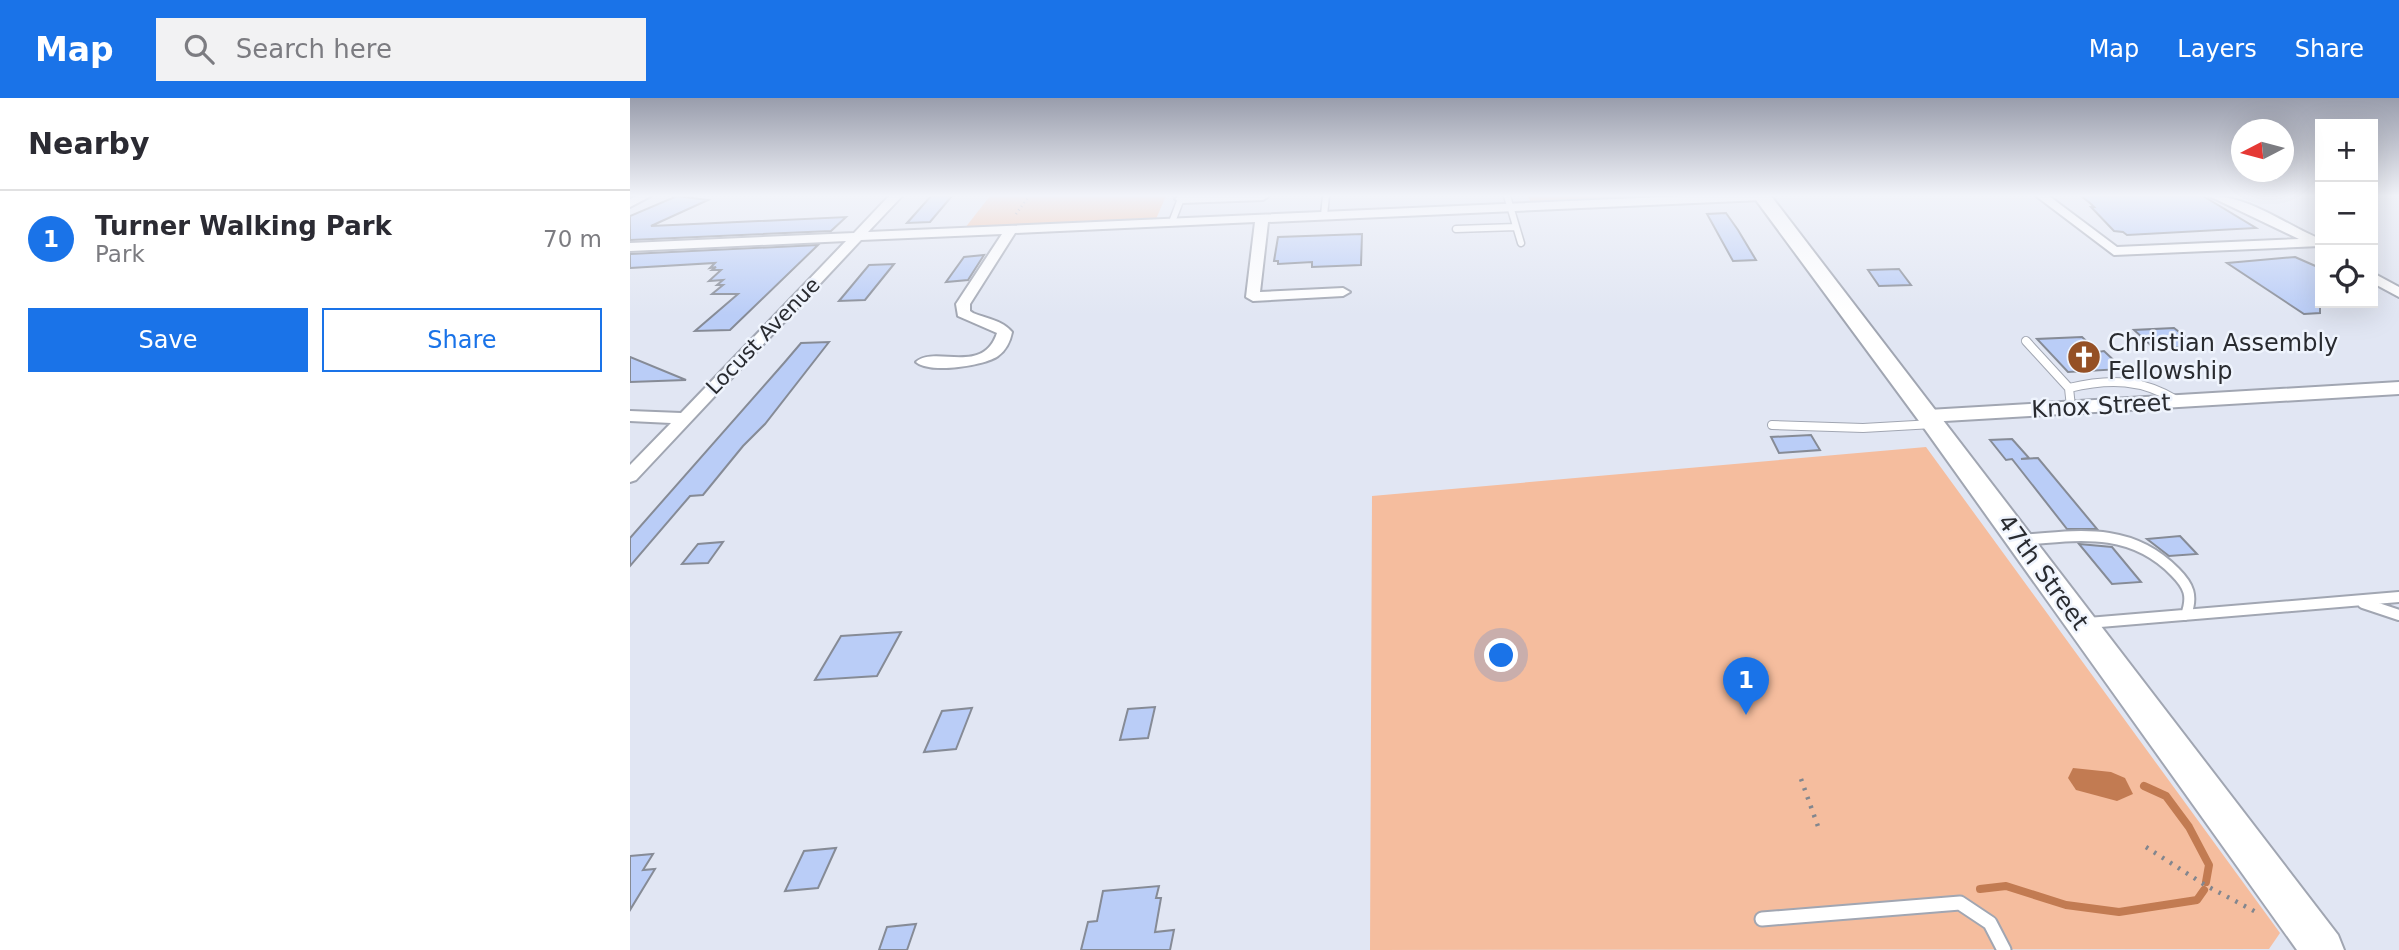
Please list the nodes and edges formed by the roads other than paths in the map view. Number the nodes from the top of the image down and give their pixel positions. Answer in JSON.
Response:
{"nodes":[{"id":1,"x":858,"y":236,"type":"junction"},
{"id":2,"x":863,"y":236,"type":"edge"},
{"id":3,"x":1008,"y":236,"type":"edge"},
{"id":4,"x":1260,"y":236,"type":"edge"},
{"id":5,"x":1519,"y":236,"type":"edge"},
{"id":6,"x":1792,"y":236,"type":"edge"},
{"id":7,"x":2094,"y":236,"type":"edge"},
{"id":8,"x":1521,"y":243,"type":"dead end"},
{"id":9,"x":2315,"y":244,"type":"edge"},
{"id":10,"x":630,"y":247,"type":"edge"},
{"id":11,"x":2378,"y":280,"type":"edge"},
{"id":12,"x":1343,"y":292,"type":"dead end"},
{"id":13,"x":2399,"y":293,"type":"edge"},
{"id":14,"x":2026,"y":341,"type":"dead end"},
{"id":15,"x":924,"y":362,"type":"dead end"},
{"id":16,"x":2399,"y":388,"type":"edge"},
{"id":17,"x":2070,"y":398,"type":"junction"},
{"id":18,"x":630,"y":416,"type":"edge"},
{"id":19,"x":685,"y":418,"type":"junction"},
{"id":20,"x":1931,"y":420,"type":"junction"},
{"id":21,"x":1772,"y":425,"type":"dead end"},
{"id":22,"x":630,"y":477,"type":"edge"},
{"id":23,"x":2020,"y":541,"type":"junction"},
{"id":24,"x":2399,"y":597,"type":"edge"},
{"id":25,"x":2359,"y":601,"type":"junction"},
{"id":26,"x":2186,"y":615,"type":"junction"},
{"id":27,"x":2399,"y":615,"type":"edge"},
{"id":28,"x":2080,"y":623,"type":"junction"},
{"id":29,"x":1762,"y":919,"type":"dead end"},
{"id":30,"x":2004,"y":950,"type":"edge"},
{"id":31,"x":2323,"y":950,"type":"edge"}],
"edges":[{"from":1,"to":2,"type":"street"},
{"from":1,"to":10,"type":"street"},
{"from":1,"to":19,"type":"street","name":"Locust Avenue"},
{"from":3,"to":15,"type":"street"},
{"from":4,"to":12,"type":"street"},
{"from":5,"to":8,"type":"lane"},
{"from":6,"to":20,"type":"main road","name":"47th Street"},
{"from":7,"to":9,"type":"street"},
{"from":11,"to":13,"type":"street"},
{"from":14,"to":17,"type":"lane"},
{"from":16,"to":17,"type":"street","name":"Knox Street"},
{"from":17,"to":20,"type":"street","name":"Knox Street"},
{"from":18,"to":19,"type":"street"},
{"from":19,"to":22,"type":"street","name":"Locust Avenue"},
{"from":20,"to":21,"type":"lane"},
{"from":20,"to":23,"type":"main road","name":"47th Street"},
{"from":23,"to":26,"type":"lane"},
{"from":23,"to":28,"type":"main road","name":"47th Street"},
{"from":24,"to":25,"type":"lane"},
{"from":25,"to":26,"type":"lane"},
{"from":25,"to":27,"type":"lane"},
{"from":26,"to":28,"type":"lane"},
{"from":28,"to":31,"type":"main road","name":"47th Street"},
{"from":29,"to":30,"type":"lane"}]}
